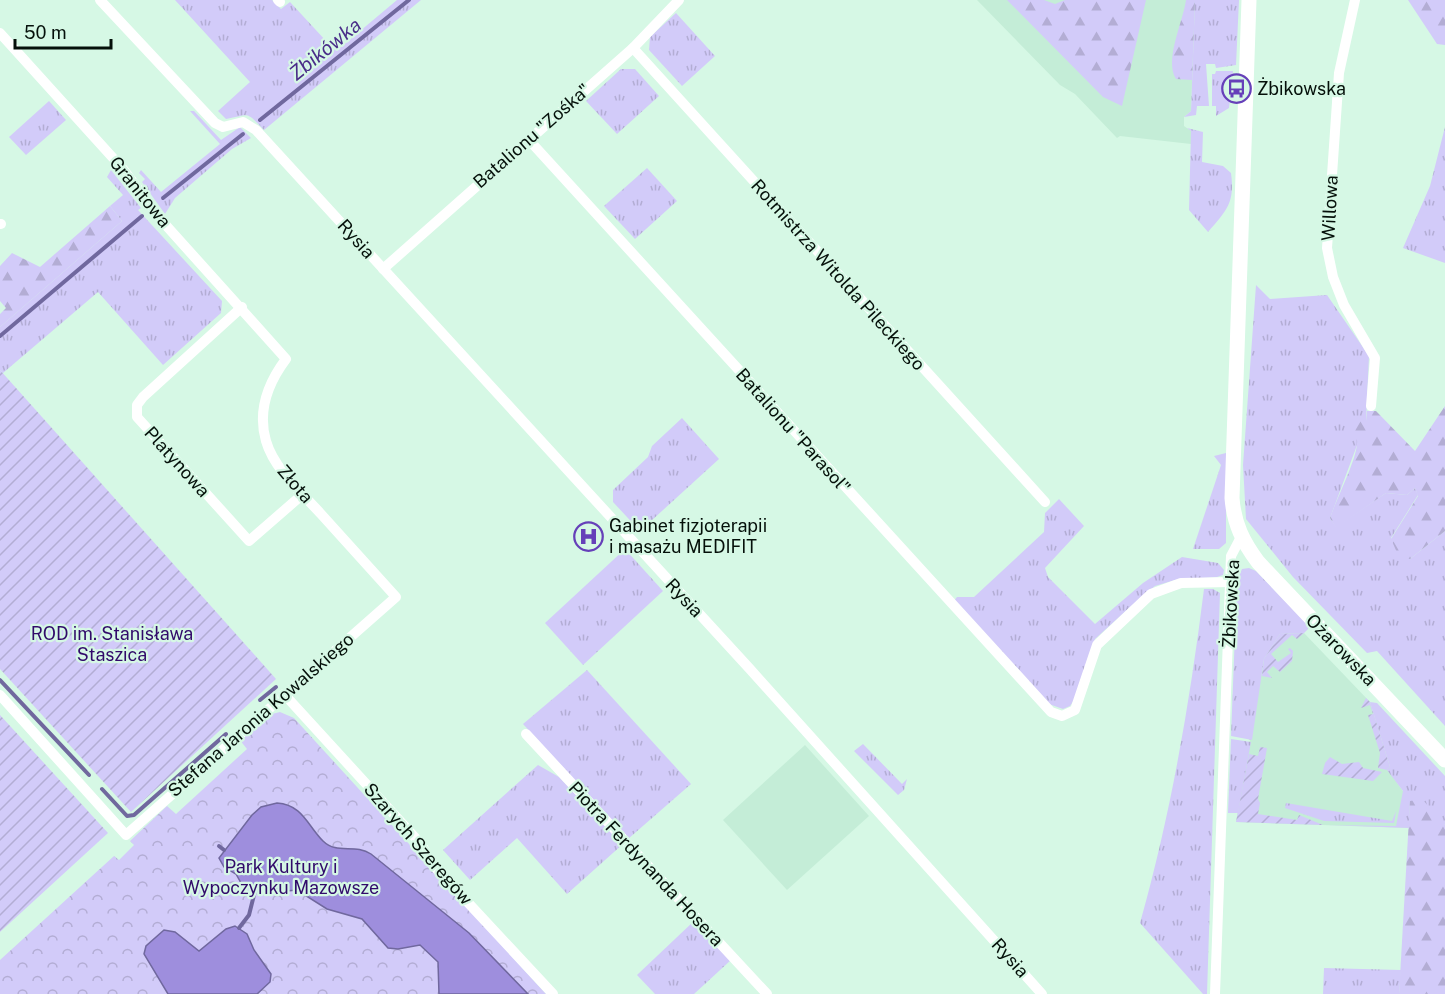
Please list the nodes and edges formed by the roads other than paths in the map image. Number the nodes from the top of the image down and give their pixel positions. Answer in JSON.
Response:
{"nodes":[{"id":1,"x":100,"y":0,"type":"edge"},
{"id":2,"x":680,"y":0,"type":"edge"},
{"id":3,"x":1249,"y":0,"type":"edge"},
{"id":4,"x":1355,"y":0,"type":"edge"},
{"id":5,"x":0,"y":33,"type":"edge"},
{"id":6,"x":633,"y":48,"type":"junction"},
{"id":7,"x":529,"y":140,"type":"junction"},
{"id":8,"x":382,"y":268,"type":"junction"},
{"id":9,"x":242,"y":307,"type":"junction"},
{"id":10,"x":279,"y":351,"type":"joint"},
{"id":11,"x":1371,"y":406,"type":"dead end"},
{"id":12,"x":303,"y":494,"type":"junction"},
{"id":13,"x":1045,"y":502,"type":"dead end"},
{"id":14,"x":1240,"y":537,"type":"junction"},
{"id":15,"x":1230,"y":582,"type":"junction"},
{"id":16,"x":396,"y":597,"type":"joint"},
{"id":17,"x":284,"y":694,"type":"junction"},
{"id":18,"x":0,"y":695,"type":"edge"},
{"id":19,"x":526,"y":734,"type":"dead end"},
{"id":20,"x":1445,"y":760,"type":"edge"},
{"id":21,"x":553,"y":994,"type":"edge"},
{"id":22,"x":766,"y":994,"type":"edge"},
{"id":23,"x":1042,"y":994,"type":"edge"},
{"id":24,"x":1215,"y":994,"type":"edge"}],
"edges":[{"from":1,"to":8,"type":"street","name":"Rysia"},
{"from":2,"to":6,"type":"street","name":"Batalionu \"Zośka\""},
{"from":3,"to":14,"type":"main road","name":"Żbikowska"},
{"from":4,"to":11,"type":"street","name":"Willowa"},
{"from":5,"to":9,"type":"street","name":"Granitowa"},
{"from":6,"to":7,"type":"street","name":"Batalionu \"Zośka\""},
{"from":6,"to":13,"type":"street","name":"Rotmistrza Witolda Pileckiego"},
{"from":7,"to":8,"type":"street","name":"Batalionu \"Zośka\""},
{"from":7,"to":15,"type":"street","name":"Batalionu \"Parasol\""},
{"from":8,"to":23,"type":"street","name":"Rysia"},
{"from":9,"to":10,"type":"street","name":"Granitowa"},
{"from":9,"to":12,"type":"street","name":"Platynowa"},
{"from":10,"to":12,"type":"street","name":"Złota"},
{"from":12,"to":16,"type":"street","name":"Złota"},
{"from":14,"to":15,"type":"street","name":"Żbikowska"},
{"from":14,"to":20,"type":"main road","name":"Ożarowska"},
{"from":15,"to":24,"type":"street","name":"Żbikowska"},
{"from":16,"to":17,"type":"street","name":"Stefana Jaronia Kowalskiego"},
{"from":17,"to":18,"type":"street","name":"Stefana Jaronia Kowalskiego"},
{"from":17,"to":21,"type":"street","name":"Szarych Szeregów"},
{"from":19,"to":22,"type":"street","name":"Piotra Ferdynanda Hosera"}]}
